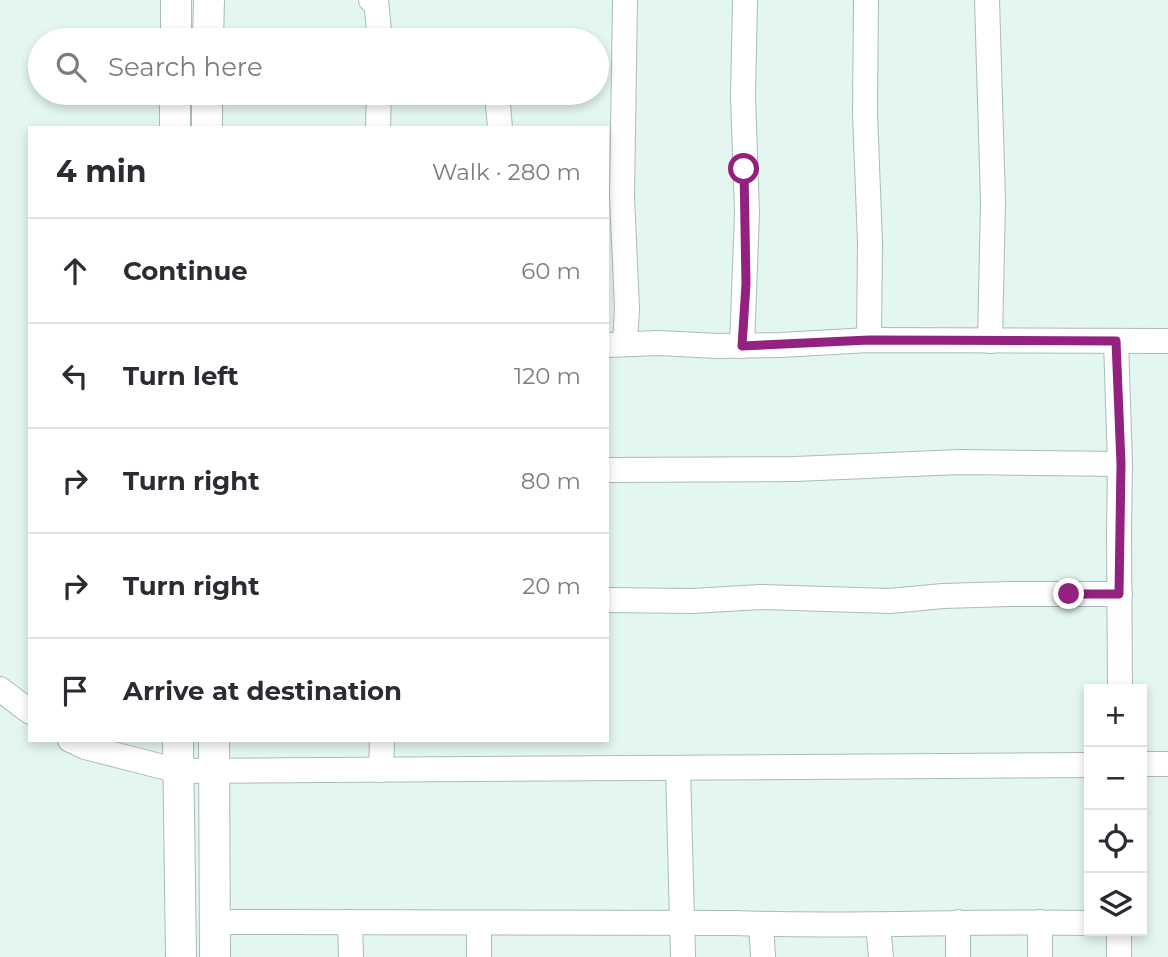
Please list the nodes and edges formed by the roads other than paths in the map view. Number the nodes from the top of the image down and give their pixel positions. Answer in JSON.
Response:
{"nodes":[{"id":1,"x":176,"y":0,"type":"edge"},
{"id":2,"x":209,"y":0,"type":"edge"},
{"id":3,"x":371,"y":0,"type":"edge"},
{"id":4,"x":625,"y":0,"type":"edge"},
{"id":5,"x":745,"y":0,"type":"edge"},
{"id":6,"x":866,"y":0,"type":"edge"},
{"id":7,"x":987,"y":0,"type":"edge"},
{"id":8,"x":176,"y":28,"type":"edge"},
{"id":9,"x":208,"y":28,"type":"edge"},
{"id":10,"x":379,"y":28,"type":"edge"},
{"id":11,"x":176,"y":105,"type":"edge"},
{"id":12,"x":207,"y":105,"type":"edge"},
{"id":13,"x":379,"y":105,"type":"edge"},
{"id":14,"x":498,"y":105,"type":"edge"},
{"id":15,"x":175,"y":126,"type":"edge"},
{"id":16,"x":207,"y":126,"type":"edge"},
{"id":17,"x":378,"y":126,"type":"edge"},
{"id":18,"x":499,"y":126,"type":"edge"},
{"id":19,"x":869,"y":340,"type":"junction"},
{"id":20,"x":990,"y":341,"type":"junction"},
{"id":21,"x":1116,"y":341,"type":"junction"},
{"id":22,"x":1168,"y":341,"type":"edge"},
{"id":23,"x":616,"y":344,"type":"edge"},
{"id":24,"x":742,"y":346,"type":"junction"},
{"id":25,"x":1121,"y":464,"type":"junction"},
{"id":26,"x":609,"y":470,"type":"edge"},
{"id":27,"x":1119,"y":594,"type":"junction"},
{"id":28,"x":609,"y":600,"type":"edge"},
{"id":29,"x":1120,"y":684,"type":"edge"},
{"id":30,"x":0,"y":689,"type":"edge"},
{"id":31,"x":28,"y":710,"type":"edge"},
{"id":32,"x":75,"y":742,"type":"edge"},
{"id":33,"x":178,"y":742,"type":"edge"},
{"id":34,"x":214,"y":742,"type":"edge"},
{"id":35,"x":382,"y":742,"type":"edge"},
{"id":36,"x":1147,"y":764,"type":"edge"},
{"id":37,"x":1168,"y":764,"type":"edge"},
{"id":38,"x":1084,"y":765,"type":"edge"},
{"id":39,"x":678,"y":769,"type":"junction"},
{"id":40,"x":381,"y":770,"type":"junction"},
{"id":41,"x":179,"y":771,"type":"junction"},
{"id":42,"x":214,"y":772,"type":"junction"},
{"id":43,"x":215,"y":922,"type":"junction"},
{"id":44,"x":350,"y":922,"type":"junction"},
{"id":45,"x":958,"y":922,"type":"junction"},
{"id":46,"x":1040,"y":922,"type":"junction"},
{"id":47,"x":479,"y":923,"type":"junction"},
{"id":48,"x":1084,"y":923,"type":"edge"},
{"id":49,"x":682,"y":924,"type":"junction"},
{"id":50,"x":761,"y":924,"type":"junction"},
{"id":51,"x":878,"y":925,"type":"junction"},
{"id":52,"x":1119,"y":936,"type":"edge"},
{"id":53,"x":181,"y":957,"type":"edge"},
{"id":54,"x":215,"y":957,"type":"edge"},
{"id":55,"x":351,"y":957,"type":"edge"},
{"id":56,"x":480,"y":957,"type":"edge"},
{"id":57,"x":683,"y":957,"type":"edge"},
{"id":58,"x":763,"y":957,"type":"edge"},
{"id":59,"x":881,"y":957,"type":"edge"},
{"id":60,"x":958,"y":957,"type":"edge"},
{"id":61,"x":1040,"y":957,"type":"edge"},
{"id":62,"x":1119,"y":957,"type":"edge"}],
"edges":[{"from":1,"to":8,"type":"street"},
{"from":2,"to":9,"type":"street"},
{"from":3,"to":10,"type":"street"},
{"from":4,"to":23,"type":"street"},
{"from":5,"to":24,"type":"street"},
{"from":6,"to":19,"type":"street"},
{"from":7,"to":20,"type":"street"},
{"from":11,"to":15,"type":"street"},
{"from":12,"to":16,"type":"street"},
{"from":13,"to":17,"type":"street"},
{"from":14,"to":18,"type":"street"},
{"from":19,"to":20,"type":"street"},
{"from":19,"to":24,"type":"street"},
{"from":20,"to":21,"type":"street"},
{"from":21,"to":22,"type":"street"},
{"from":21,"to":25,"type":"street"},
{"from":23,"to":24,"type":"street"},
{"from":25,"to":26,"type":"street"},
{"from":25,"to":27,"type":"street"},
{"from":27,"to":28,"type":"street"},
{"from":27,"to":29,"type":"street"},
{"from":30,"to":31,"type":"street"},
{"from":32,"to":41,"type":"street"},
{"from":33,"to":41,"type":"street"},
{"from":34,"to":42,"type":"street"},
{"from":35,"to":40,"type":"street"},
{"from":36,"to":37,"type":"street"},
{"from":38,"to":39,"type":"street"},
{"from":39,"to":40,"type":"street"},
{"from":39,"to":49,"type":"street"},
{"from":40,"to":42,"type":"street"},
{"from":41,"to":42,"type":"street"},
{"from":41,"to":53,"type":"street"},
{"from":42,"to":43,"type":"street"},
{"from":43,"to":44,"type":"street"},
{"from":43,"to":54,"type":"street"},
{"from":44,"to":47,"type":"street"},
{"from":44,"to":55,"type":"street"},
{"from":45,"to":46,"type":"street"},
{"from":45,"to":51,"type":"street"},
{"from":45,"to":60,"type":"street"},
{"from":46,"to":48,"type":"street"},
{"from":46,"to":61,"type":"street"},
{"from":47,"to":49,"type":"street"},
{"from":47,"to":56,"type":"street"},
{"from":49,"to":50,"type":"street"},
{"from":49,"to":57,"type":"street"},
{"from":50,"to":51,"type":"street"},
{"from":50,"to":58,"type":"street"},
{"from":51,"to":59,"type":"street"},
{"from":52,"to":62,"type":"street"}]}
